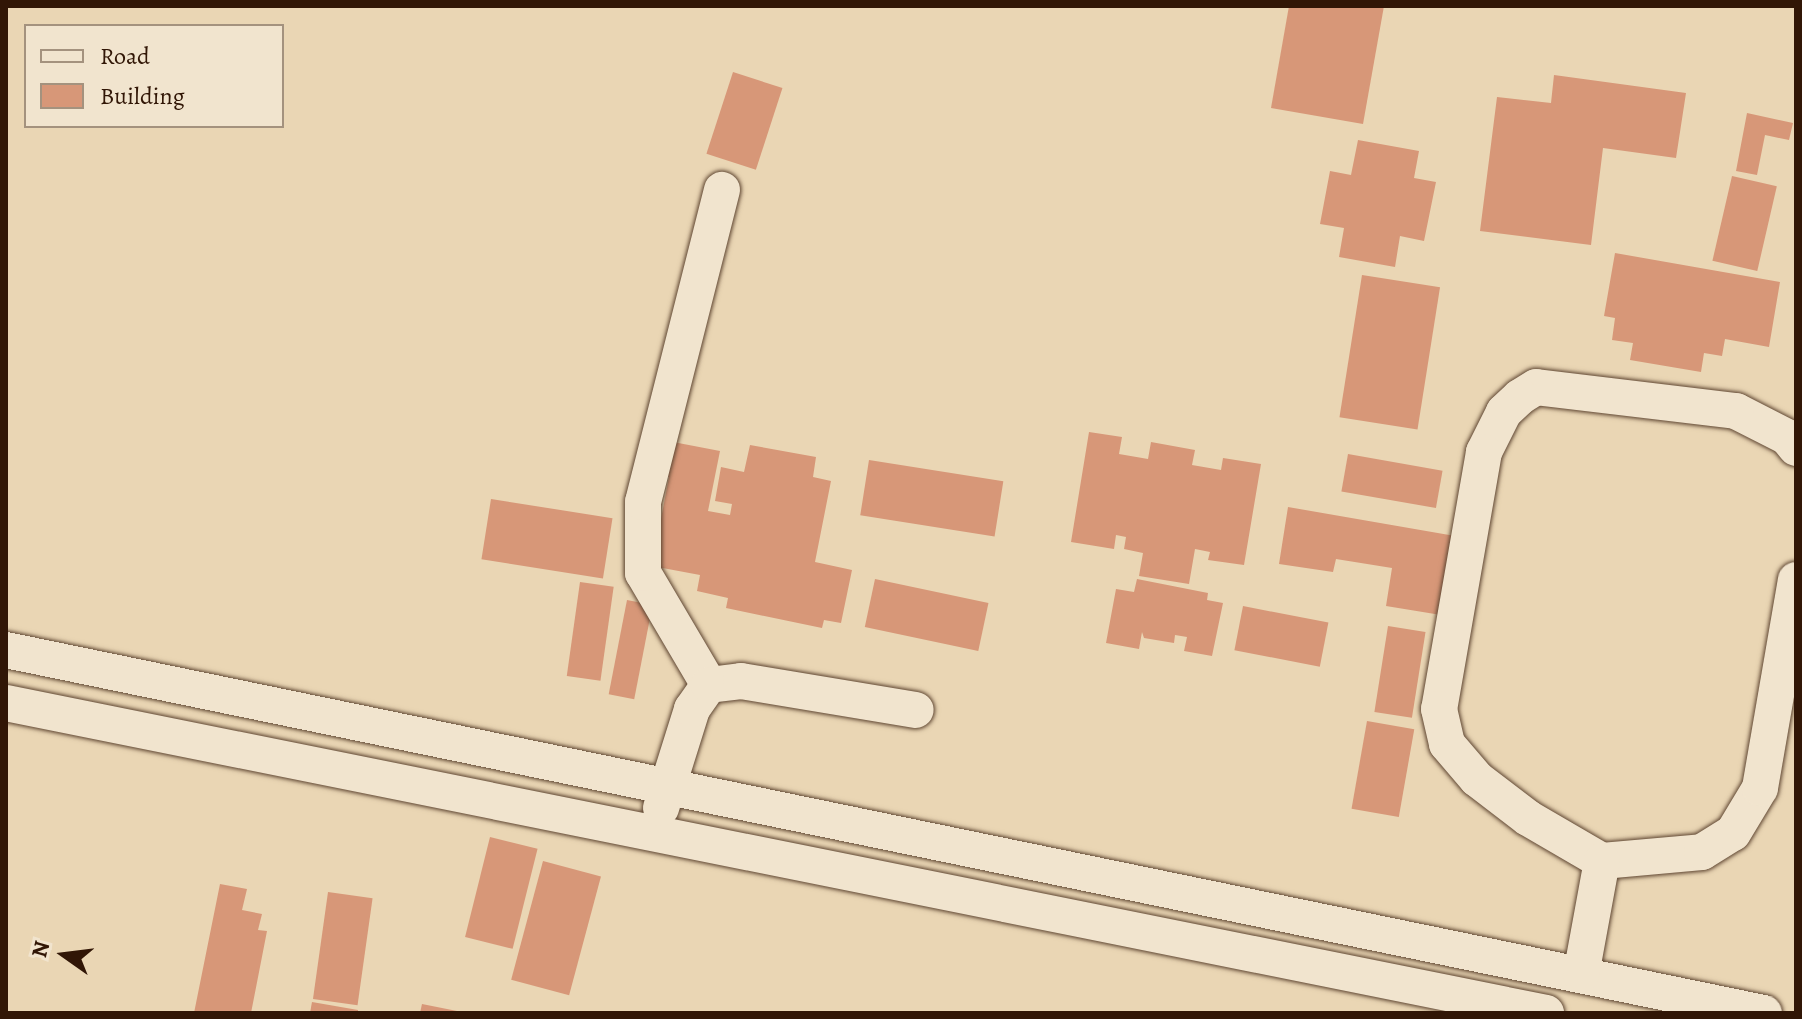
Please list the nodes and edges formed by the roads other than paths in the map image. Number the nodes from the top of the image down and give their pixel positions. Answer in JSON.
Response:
{"nodes":[{"id":1,"x":722,"y":190,"type":"dead end"},
{"id":2,"x":1796,"y":448,"type":"edge"},
{"id":3,"x":1796,"y":580,"type":"edge"},
{"id":4,"x":6,"y":650,"type":"edge"},
{"id":5,"x":709,"y":685,"type":"junction"},
{"id":6,"x":6,"y":703,"type":"edge"},
{"id":7,"x":916,"y":710,"type":"dead end"},
{"id":8,"x":665,"y":786,"type":"junction"},
{"id":9,"x":656,"y":837,"type":"junction"},
{"id":10,"x":1602,"y":861,"type":"junction"},
{"id":11,"x":1581,"y":975,"type":"junction"},
{"id":12,"x":1546,"y":1013,"type":"edge"},
{"id":13,"x":1764,"y":1013,"type":"edge"}],
"edges":[{"from":1,"to":5,"type":"street"},
{"from":2,"to":10,"type":"street"},
{"from":3,"to":10,"type":"street"},
{"from":4,"to":8,"type":"street"},
{"from":5,"to":7,"type":"street"},
{"from":5,"to":8,"type":"street"},
{"from":6,"to":9,"type":"street"},
{"from":8,"to":9,"type":"street"},
{"from":8,"to":11,"type":"street"},
{"from":9,"to":12,"type":"street"},
{"from":10,"to":11,"type":"street"},
{"from":11,"to":13,"type":"street"}]}
